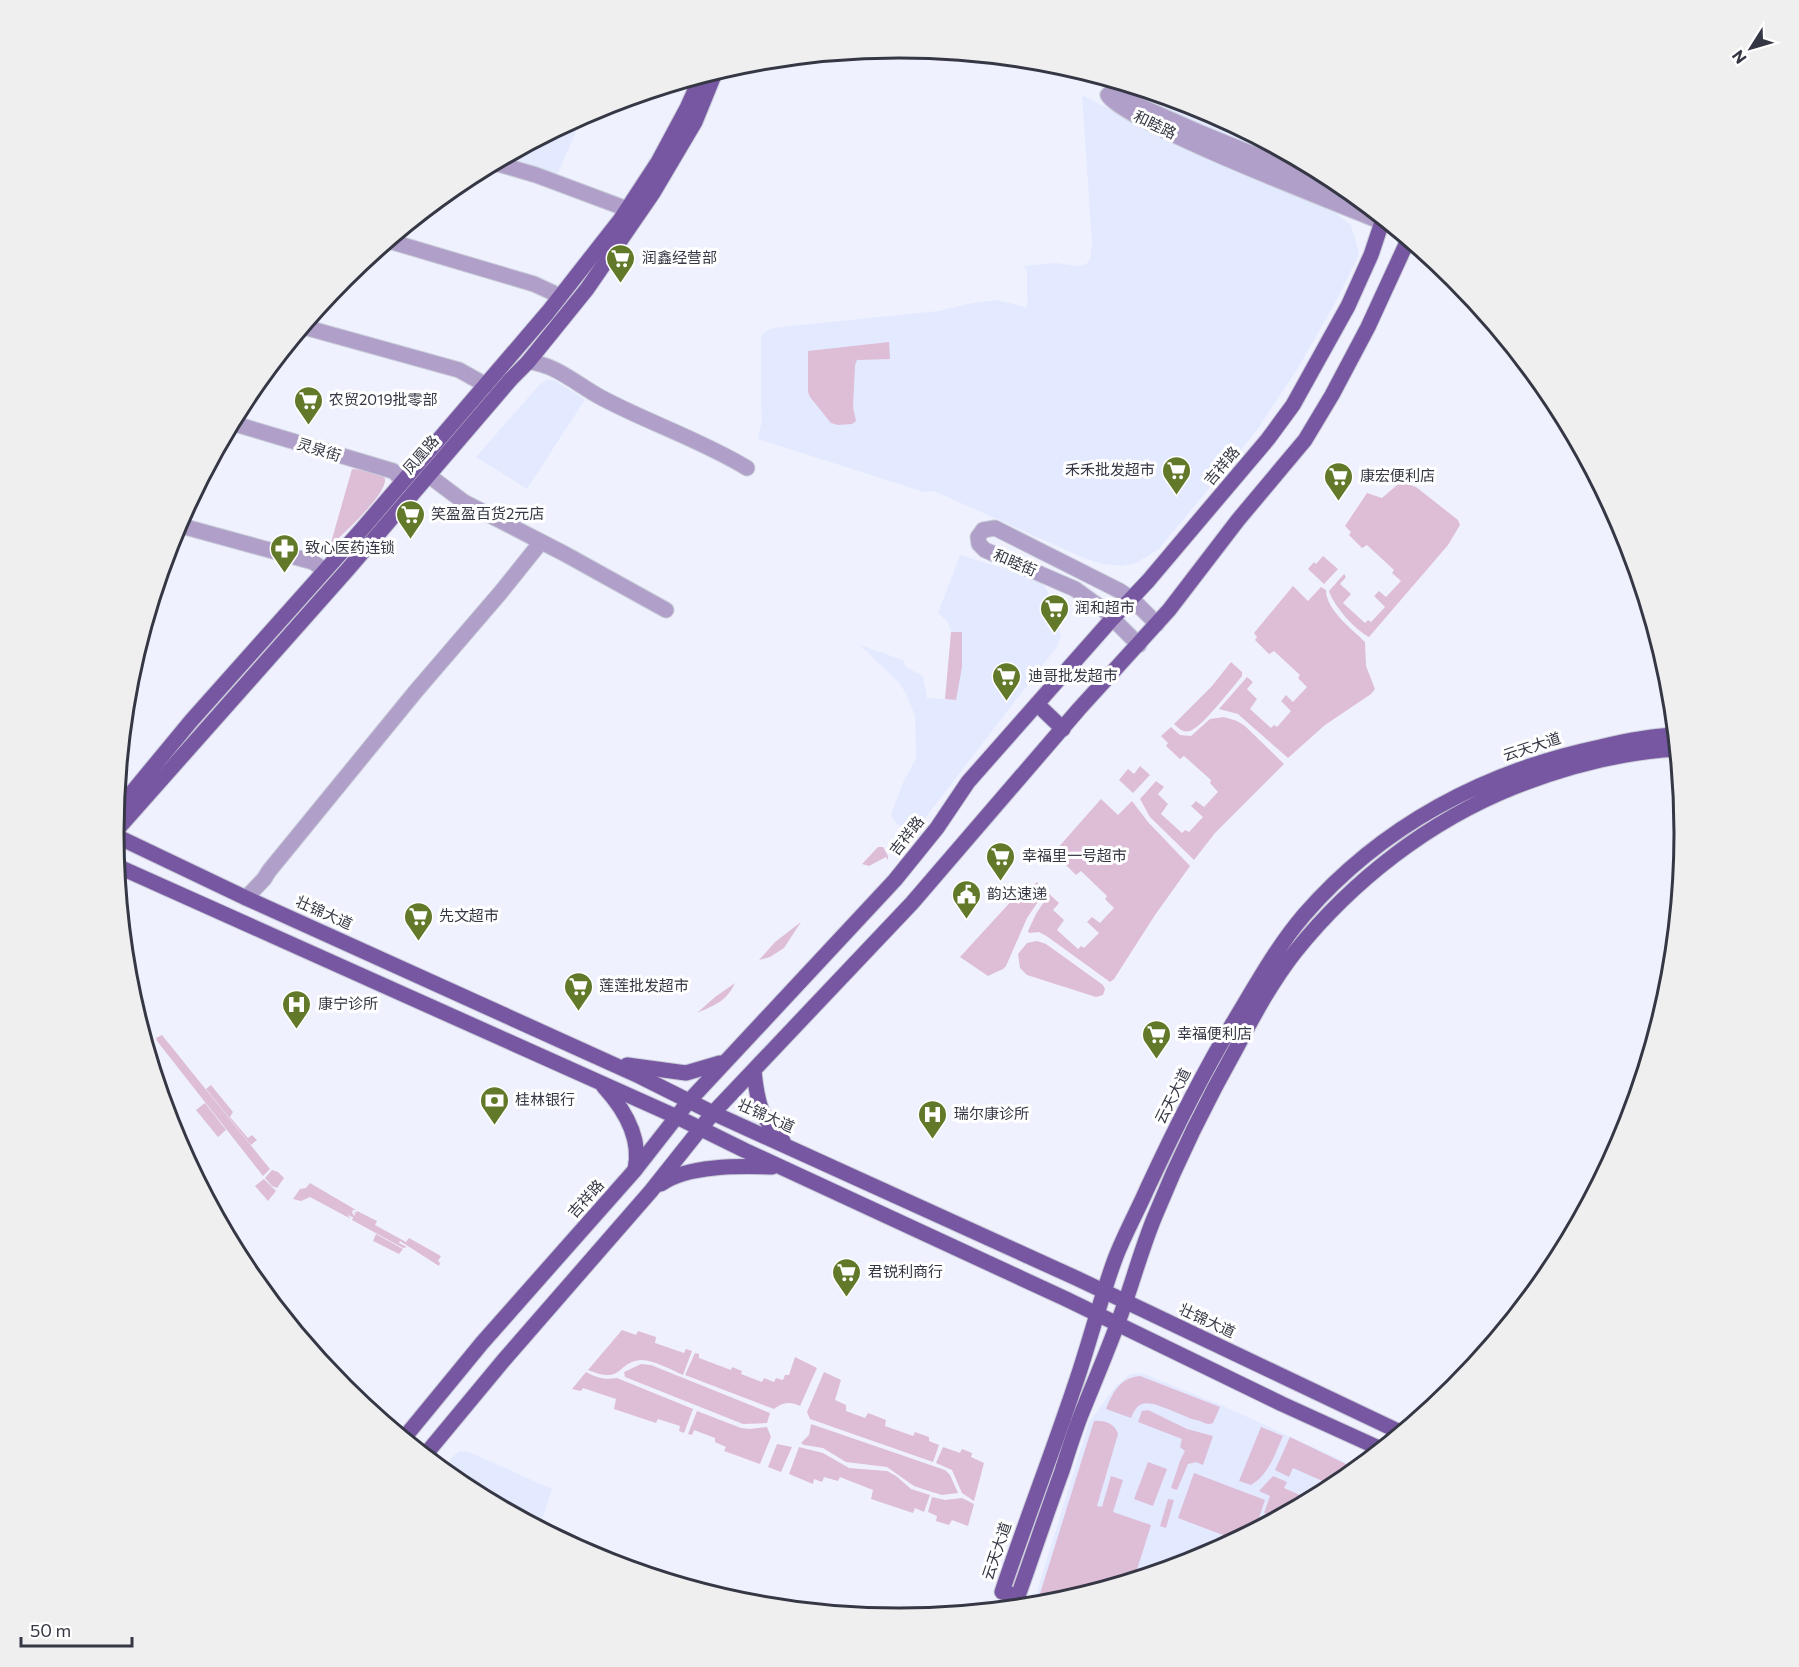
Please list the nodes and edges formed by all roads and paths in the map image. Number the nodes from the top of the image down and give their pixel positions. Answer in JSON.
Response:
{"nodes":[{"id":1,"x":711,"y":82,"type":"edge"},
{"id":2,"x":697,"y":86,"type":"edge"},
{"id":3,"x":1112,"y":89,"type":"edge"},
{"id":4,"x":1118,"y":91,"type":"edge"},
{"id":5,"x":506,"y":166,"type":"edge"},
{"id":6,"x":1315,"y":179,"type":"edge"},
{"id":7,"x":627,"y":209,"type":"junction"},
{"id":8,"x":1361,"y":212,"type":"edge"},
{"id":9,"x":1381,"y":228,"type":"edge"},
{"id":10,"x":398,"y":244,"type":"edge"},
{"id":11,"x":1405,"y":247,"type":"edge"},
{"id":12,"x":560,"y":296,"type":"junction"},
{"id":13,"x":312,"y":329,"type":"edge"},
{"id":14,"x":528,"y":362,"type":"junction"},
{"id":15,"x":486,"y":385,"type":"junction"},
{"id":16,"x":241,"y":426,"type":"edge"},
{"id":17,"x":747,"y":468,"type":"dead end"},
{"id":18,"x":428,"y":475,"type":"junction"},
{"id":19,"x":403,"y":480,"type":"junction"},
{"id":20,"x":187,"y":528,"type":"edge"},
{"id":21,"x":541,"y":542,"type":"junction"},
{"id":22,"x":324,"y":570,"type":"junction"},
{"id":23,"x":1132,"y":599,"type":"junction"},
{"id":24,"x":666,"y":610,"type":"dead end"},
{"id":25,"x":1112,"y":619,"type":"junction"},
{"id":26,"x":1157,"y":624,"type":"junction"},
{"id":27,"x":1139,"y":645,"type":"junction"},
{"id":28,"x":1036,"y":704,"type":"junction"},
{"id":29,"x":1062,"y":729,"type":"junction"},
{"id":30,"x":1668,"y":736,"type":"edge"},
{"id":31,"x":1670,"y":750,"type":"edge"},
{"id":32,"x":125,"y":798,"type":"edge"},
{"id":33,"x":124,"y":822,"type":"edge"},
{"id":34,"x":124,"y":839,"type":"edge"},
{"id":35,"x":125,"y":870,"type":"edge"},
{"id":36,"x":246,"y":898,"type":"junction"},
{"id":37,"x":728,"y":1058,"type":"junction"},
{"id":38,"x":607,"y":1061,"type":"junction"},
{"id":39,"x":754,"y":1071,"type":"junction"},
{"id":40,"x":599,"y":1082,"type":"junction"},
{"id":41,"x":689,"y":1101,"type":"junction"},
{"id":42,"x":713,"y":1113,"type":"junction"},
{"id":43,"x":677,"y":1117,"type":"junction"},
{"id":44,"x":701,"y":1130,"type":"junction"},
{"id":45,"x":789,"y":1147,"type":"junction"},
{"id":46,"x":785,"y":1169,"type":"junction"},
{"id":47,"x":635,"y":1170,"type":"junction"},
{"id":48,"x":651,"y":1191,"type":"junction"},
{"id":49,"x":1105,"y":1292,"type":"junction"},
{"id":50,"x":1125,"y":1303,"type":"junction"},
{"id":51,"x":1097,"y":1314,"type":"junction"},
{"id":52,"x":1118,"y":1324,"type":"junction"},
{"id":53,"x":1394,"y":1429,"type":"edge"},
{"id":54,"x":409,"y":1432,"type":"edge"},
{"id":55,"x":1374,"y":1445,"type":"edge"},
{"id":56,"x":430,"y":1449,"type":"edge"}],
"edges":[{"from":1,"to":14,"type":"main road","name":"凤凰路"},
{"from":2,"to":7,"type":"main road","name":"凤凰路"},
{"from":3,"to":8,"type":"street","name":"和睦路"},
{"from":4,"to":6,"type":"street","name":"和睦路"},
{"from":5,"to":7,"type":"street"},
{"from":7,"to":12,"type":"main road","name":"凤凰路"},
{"from":9,"to":23,"type":"main road","name":"吉祥路"},
{"from":10,"to":12,"type":"street"},
{"from":11,"to":26,"type":"main road"},
{"from":12,"to":15,"type":"main road","name":"凤凰路"},
{"from":13,"to":15,"type":"street"},
{"from":14,"to":17,"type":"street"},
{"from":14,"to":18,"type":"main road","name":"凤凰路"},
{"from":15,"to":19,"type":"main road","name":"凤凰路"},
{"from":16,"to":19,"type":"street","name":"灵泉街"},
{"from":18,"to":21,"type":"street"},
{"from":18,"to":33,"type":"main road","name":"凤凰路"},
{"from":19,"to":22,"type":"main road","name":"凤凰路"},
{"from":20,"to":22,"type":"street"},
{"from":21,"to":24,"type":"street"},
{"from":21,"to":36,"type":"street"},
{"from":22,"to":32,"type":"main road","name":"凤凰路"},
{"from":23,"to":25,"type":"main road","name":"吉祥路"},
{"from":23,"to":25,"type":"street","name":"和睦街"},
{"from":23,"to":26,"type":"street","name":"和睦街"},
{"from":25,"to":27,"type":"street","name":"和睦街"},
{"from":25,"to":28,"type":"main road","name":"吉祥路"},
{"from":26,"to":27,"type":"main road"},
{"from":27,"to":29,"type":"main road"},
{"from":28,"to":29,"type":"main road"},
{"from":28,"to":37,"type":"main road","name":"吉祥路"},
{"from":29,"to":39,"type":"main road"},
{"from":30,"to":49,"type":"main road","name":"云天大道"},
{"from":31,"to":50,"type":"main road","name":"云天大道"},
{"from":34,"to":36,"type":"main road","name":"壮锦大道"},
{"from":35,"to":40,"type":"main road"},
{"from":36,"to":38,"type":"main road","name":"壮锦大道"},
{"from":37,"to":38,"type":"main road"},
{"from":37,"to":41,"type":"main road","name":"吉祥路"},
{"from":38,"to":41,"type":"main road","name":"壮锦大道"},
{"from":39,"to":42,"type":"main road"},
{"from":39,"to":45,"type":"main road"},
{"from":40,"to":43,"type":"main road"},
{"from":40,"to":47,"type":"main road"},
{"from":41,"to":42,"type":"main road","name":"壮锦大道"},
{"from":41,"to":43,"type":"main road","name":"吉祥路"},
{"from":42,"to":44,"type":"main road"},
{"from":42,"to":45,"type":"main road","name":"壮锦大道"},
{"from":43,"to":44,"type":"main road"},
{"from":43,"to":47,"type":"main road","name":"吉祥路"},
{"from":44,"to":46,"type":"main road"},
{"from":44,"to":48,"type":"main road"},
{"from":45,"to":49,"type":"main road","name":"壮锦大道"},
{"from":46,"to":48,"type":"main road"},
{"from":46,"to":51,"type":"main road"},
{"from":47,"to":54,"type":"main road","name":"吉祥路"},
{"from":48,"to":56,"type":"main road"},
{"from":49,"to":50,"type":"main road","name":"壮锦大道"},
{"from":49,"to":51,"type":"main road","name":"云天大道"},
{"from":50,"to":52,"type":"main road","name":"云天大道"},
{"from":50,"to":53,"type":"main road","name":"壮锦大道"},
{"from":51,"to":52,"type":"main road"},
{"from":51,"to":52,"type":"main road","name":"云天大道"},
{"from":52,"to":55,"type":"main road"}]}
